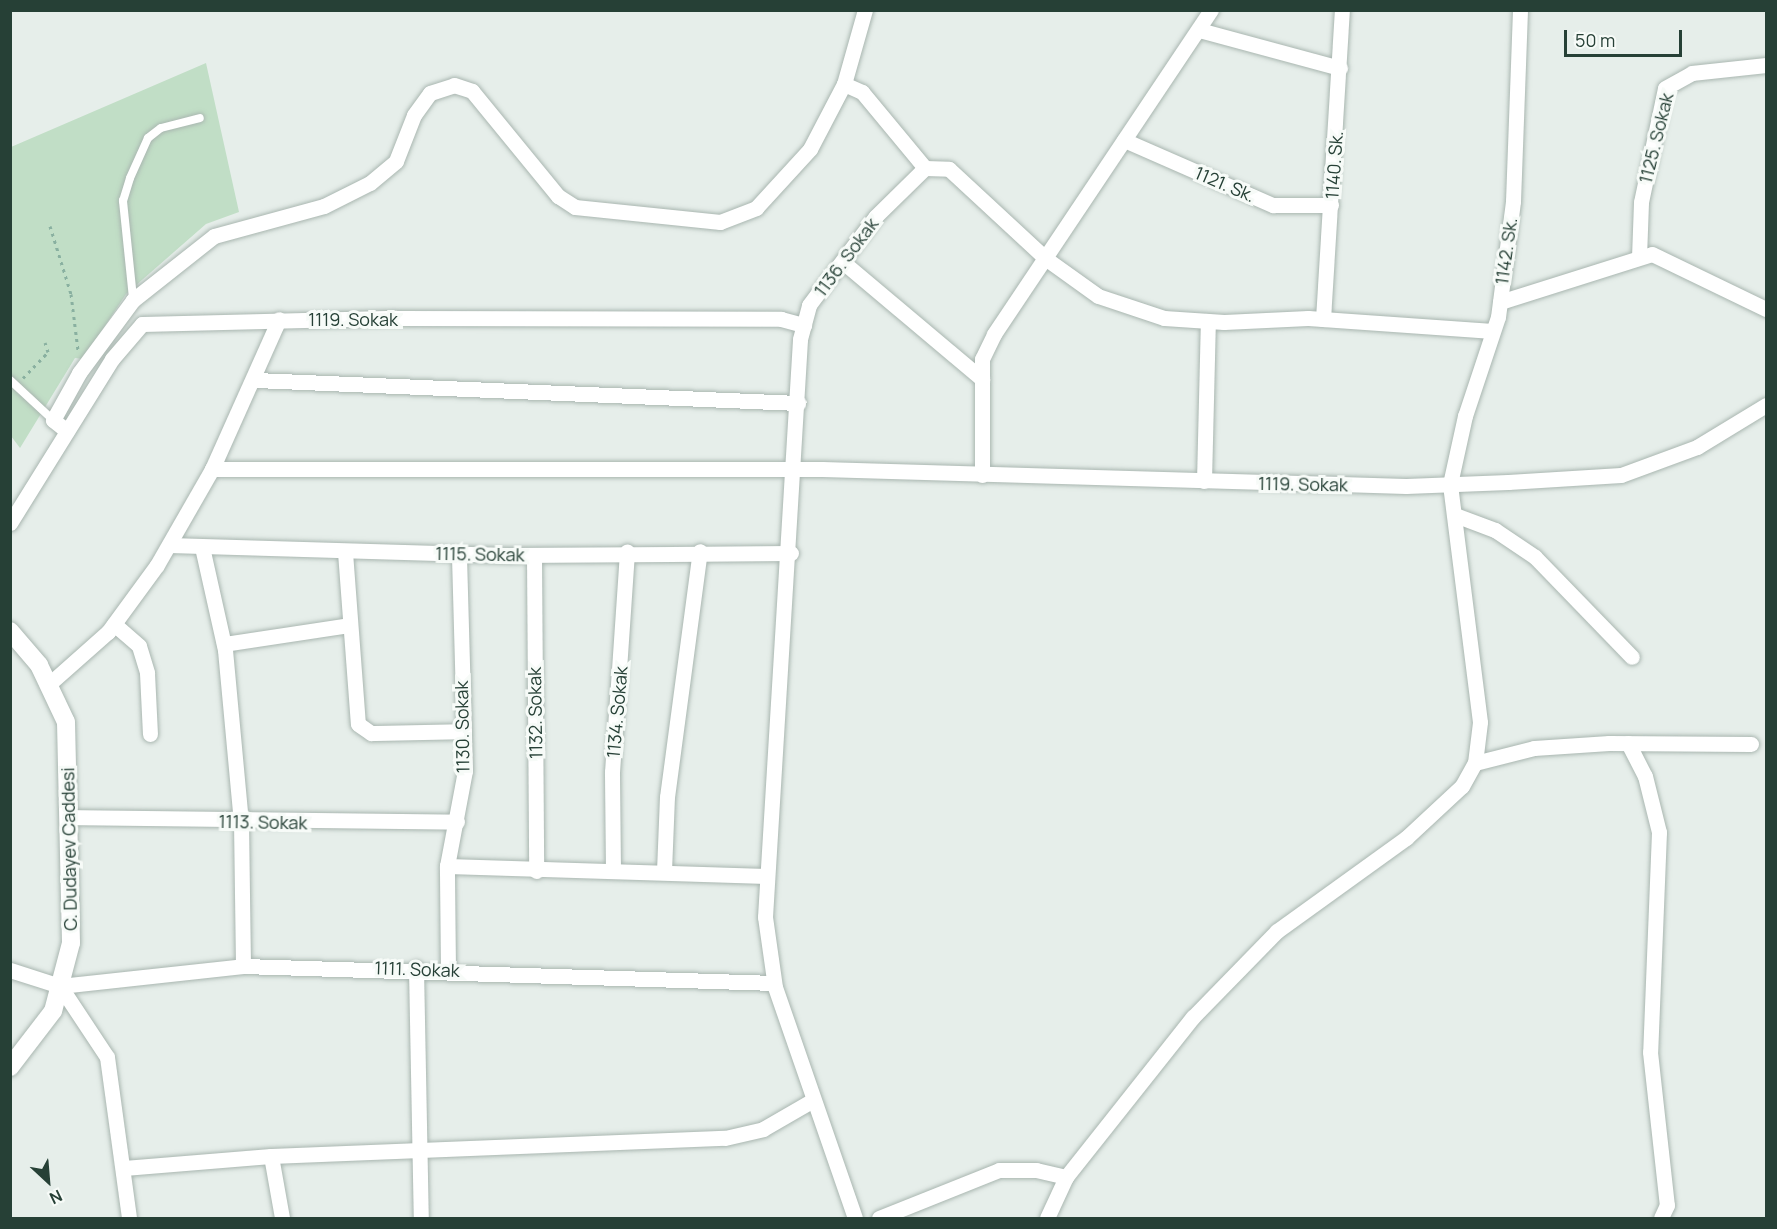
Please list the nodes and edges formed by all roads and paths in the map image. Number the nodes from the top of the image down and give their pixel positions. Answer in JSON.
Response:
{"nodes":[{"id":1,"x":866,"y":10,"type":"edge"},
{"id":2,"x":1211,"y":10,"type":"edge"},
{"id":3,"x":1342,"y":10,"type":"edge"},
{"id":4,"x":1520,"y":10,"type":"edge"},
{"id":5,"x":1199,"y":30,"type":"junction"},
{"id":6,"x":1767,"y":65,"type":"edge"},
{"id":7,"x":1340,"y":68,"type":"junction"},
{"id":8,"x":844,"y":84,"type":"junction"},
{"id":9,"x":200,"y":118,"type":"dead end"},
{"id":10,"x":1124,"y":140,"type":"junction"},
{"id":11,"x":925,"y":168,"type":"junction"},
{"id":12,"x":1331,"y":205,"type":"junction"},
{"id":13,"x":50,"y":226,"type":"dead end"},
{"id":14,"x":1639,"y":257,"type":"junction"},
{"id":15,"x":1045,"y":258,"type":"junction"},
{"id":16,"x":843,"y":262,"type":"junction"},
{"id":17,"x":133,"y":300,"type":"junction"},
{"id":18,"x":1500,"y":302,"type":"junction"},
{"id":19,"x":1767,"y":309,"type":"edge"},
{"id":20,"x":279,"y":319,"type":"junction"},
{"id":21,"x":1323,"y":319,"type":"junction"},
{"id":22,"x":1208,"y":321,"type":"junction"},
{"id":23,"x":804,"y":325,"type":"junction"},
{"id":24,"x":1493,"y":331,"type":"junction"},
{"id":25,"x":45,"y":342,"type":"dead end"},
{"id":26,"x":79,"y":373,"type":"junction"},
{"id":27,"x":982,"y":379,"type":"junction"},
{"id":28,"x":256,"y":380,"type":"junction"},
{"id":29,"x":13,"y":383,"type":"edge"},
{"id":30,"x":799,"y":403,"type":"junction"},
{"id":31,"x":1767,"y":405,"type":"edge"},
{"id":32,"x":53,"y":420,"type":"junction"},
{"id":33,"x":68,"y":431,"type":"junction"},
{"id":34,"x":212,"y":469,"type":"junction"},
{"id":35,"x":793,"y":470,"type":"junction"},
{"id":36,"x":982,"y":475,"type":"junction"},
{"id":37,"x":1204,"y":482,"type":"junction"},
{"id":38,"x":1450,"y":484,"type":"junction"},
{"id":39,"x":1455,"y":515,"type":"junction"},
{"id":40,"x":10,"y":523,"type":"edge"},
{"id":41,"x":169,"y":545,"type":"junction"},
{"id":42,"x":202,"y":548,"type":"junction"},
{"id":43,"x":700,"y":551,"type":"junction"},
{"id":44,"x":345,"y":552,"type":"junction"},
{"id":45,"x":627,"y":552,"type":"junction"},
{"id":46,"x":791,"y":553,"type":"junction"},
{"id":47,"x":459,"y":554,"type":"junction"},
{"id":48,"x":534,"y":555,"type":"junction"},
{"id":49,"x":114,"y":624,"type":"junction"},
{"id":50,"x":350,"y":625,"type":"junction"},
{"id":51,"x":10,"y":631,"type":"edge"},
{"id":52,"x":224,"y":644,"type":"junction"},
{"id":53,"x":1632,"y":657,"type":"dead end"},
{"id":54,"x":48,"y":685,"type":"junction"},
{"id":55,"x":464,"y":730,"type":"junction"},
{"id":56,"x":150,"y":734,"type":"dead end"},
{"id":57,"x":1628,"y":743,"type":"junction"},
{"id":58,"x":1751,"y":744,"type":"dead end"},
{"id":59,"x":1475,"y":763,"type":"junction"},
{"id":60,"x":68,"y":817,"type":"junction"},
{"id":61,"x":241,"y":822,"type":"junction"},
{"id":62,"x":457,"y":822,"type":"junction"},
{"id":63,"x":447,"y":866,"type":"junction"},
{"id":64,"x":536,"y":870,"type":"junction"},
{"id":65,"x":613,"y":871,"type":"junction"},
{"id":66,"x":664,"y":871,"type":"junction"},
{"id":67,"x":767,"y":876,"type":"junction"},
{"id":68,"x":243,"y":966,"type":"junction"},
{"id":69,"x":416,"y":968,"type":"junction"},
{"id":70,"x":10,"y":970,"type":"edge"},
{"id":71,"x":448,"y":970,"type":"junction"},
{"id":72,"x":774,"y":982,"type":"junction"},
{"id":73,"x":60,"y":986,"type":"junction"},
{"id":74,"x":10,"y":1067,"type":"edge"},
{"id":75,"x":813,"y":1100,"type":"junction"},
{"id":76,"x":419,"y":1151,"type":"junction"},
{"id":77,"x":272,"y":1156,"type":"junction"},
{"id":78,"x":124,"y":1168,"type":"junction"},
{"id":79,"x":1066,"y":1178,"type":"junction"},
{"id":80,"x":129,"y":1218,"type":"edge"},
{"id":81,"x":282,"y":1218,"type":"edge"},
{"id":82,"x":422,"y":1218,"type":"edge"},
{"id":83,"x":855,"y":1218,"type":"edge"},
{"id":84,"x":879,"y":1218,"type":"edge"},
{"id":85,"x":1047,"y":1218,"type":"edge"},
{"id":86,"x":1661,"y":1218,"type":"edge"}],
"edges":[{"from":1,"to":8,"type":"street"},
{"from":2,"to":5,"type":"street"},
{"from":3,"to":7,"type":"street","name":"1140. Sk."},
{"from":4,"to":18,"type":"street","name":"1142. Sk."},
{"from":5,"to":7,"type":"street"},
{"from":5,"to":10,"type":"street"},
{"from":6,"to":14,"type":"street","name":"1125. Sokak"},
{"from":7,"to":12,"type":"street","name":"1140. Sk."},
{"from":8,"to":11,"type":"street"},
{"from":8,"to":17,"type":"street"},
{"from":9,"to":17,"type":"lane"},
{"from":10,"to":12,"type":"street","name":"1121. Sk."},
{"from":10,"to":15,"type":"street"},
{"from":11,"to":15,"type":"street"},
{"from":11,"to":16,"type":"street","name":"1136. Sokak"},
{"from":12,"to":21,"type":"street","name":"1140. Sk."},
{"from":13,"to":26,"type":"path"},
{"from":14,"to":18,"type":"street"},
{"from":14,"to":19,"type":"street"},
{"from":15,"to":22,"type":"street"},
{"from":15,"to":27,"type":"street"},
{"from":16,"to":23,"type":"street","name":"1136. Sokak"},
{"from":16,"to":27,"type":"street"},
{"from":17,"to":26,"type":"street"},
{"from":18,"to":24,"type":"street","name":"1142. Sk."},
{"from":20,"to":23,"type":"street","name":"1119. Sokak"},
{"from":20,"to":28,"type":"street"},
{"from":20,"to":33,"type":"street","name":"1119. Sokak"},
{"from":21,"to":22,"type":"street"},
{"from":21,"to":24,"type":"street"},
{"from":22,"to":37,"type":"street"},
{"from":23,"to":30,"type":"street","name":"1136. Sokak"},
{"from":24,"to":38,"type":"street","name":"1142. Sk."},
{"from":25,"to":29,"type":"path"},
{"from":26,"to":32,"type":"street"},
{"from":27,"to":36,"type":"street"},
{"from":28,"to":30,"type":"street"},
{"from":28,"to":34,"type":"street"},
{"from":29,"to":32,"type":"lane"},
{"from":30,"to":35,"type":"street","name":"1136. Sokak"},
{"from":31,"to":38,"type":"street","name":"1119. Sokak"},
{"from":32,"to":33,"type":"street"},
{"from":33,"to":40,"type":"street","name":"1119. Sokak"},
{"from":34,"to":35,"type":"street","name":"1119. Sokak"},
{"from":34,"to":41,"type":"street"},
{"from":35,"to":36,"type":"street","name":"1119. Sokak"},
{"from":35,"to":46,"type":"street","name":"1136. Sokak"},
{"from":36,"to":37,"type":"street","name":"1119. Sokak"},
{"from":37,"to":38,"type":"street","name":"1119. Sokak"},
{"from":38,"to":39,"type":"street"},
{"from":39,"to":53,"type":"street"},
{"from":39,"to":59,"type":"street"},
{"from":41,"to":42,"type":"street","name":"1115. Sokak"},
{"from":41,"to":49,"type":"street"},
{"from":42,"to":44,"type":"street","name":"1115. Sokak"},
{"from":42,"to":52,"type":"street"},
{"from":43,"to":45,"type":"street","name":"1115. Sokak"},
{"from":43,"to":46,"type":"street","name":"1115. Sokak"},
{"from":43,"to":66,"type":"street"},
{"from":44,"to":47,"type":"street","name":"1115. Sokak"},
{"from":44,"to":50,"type":"street"},
{"from":45,"to":48,"type":"street","name":"1115. Sokak"},
{"from":45,"to":65,"type":"street","name":"1134. Sokak"},
{"from":46,"to":67,"type":"street","name":"1136. Sokak"},
{"from":47,"to":48,"type":"street","name":"1115. Sokak"},
{"from":47,"to":55,"type":"street","name":"1130. Sokak"},
{"from":48,"to":64,"type":"street","name":"1132. Sokak"},
{"from":49,"to":54,"type":"street"},
{"from":49,"to":56,"type":"street"},
{"from":50,"to":52,"type":"street"},
{"from":50,"to":55,"type":"street"},
{"from":51,"to":54,"type":"street","name":"C. Dudayev Caddesi"},
{"from":52,"to":61,"type":"street"},
{"from":54,"to":60,"type":"street","name":"C. Dudayev Caddesi"},
{"from":55,"to":62,"type":"street","name":"1130. Sokak"},
{"from":57,"to":58,"type":"street"},
{"from":57,"to":59,"type":"street"},
{"from":57,"to":86,"type":"street"},
{"from":59,"to":79,"type":"street"},
{"from":60,"to":61,"type":"street","name":"1113. Sokak"},
{"from":60,"to":73,"type":"street","name":"C. Dudayev Caddesi"},
{"from":61,"to":62,"type":"street","name":"1113. Sokak"},
{"from":61,"to":68,"type":"street"},
{"from":62,"to":63,"type":"street","name":"1130. Sokak"},
{"from":63,"to":64,"type":"street"},
{"from":63,"to":71,"type":"street","name":"1130. Sokak"},
{"from":64,"to":65,"type":"street"},
{"from":65,"to":66,"type":"street"},
{"from":66,"to":67,"type":"street"},
{"from":67,"to":72,"type":"street","name":"1136. Sokak"},
{"from":68,"to":69,"type":"street","name":"1111. Sokak"},
{"from":68,"to":73,"type":"street","name":"1111. Sokak"},
{"from":69,"to":71,"type":"street","name":"1111. Sokak"},
{"from":69,"to":76,"type":"street"},
{"from":70,"to":73,"type":"street"},
{"from":71,"to":72,"type":"street","name":"1111. Sokak"},
{"from":72,"to":75,"type":"street","name":"1136. Sokak"},
{"from":73,"to":74,"type":"street","name":"C. Dudayev Caddesi"},
{"from":73,"to":78,"type":"street"},
{"from":75,"to":76,"type":"street"},
{"from":75,"to":83,"type":"street","name":"1136. Sokak"},
{"from":76,"to":77,"type":"street"},
{"from":76,"to":82,"type":"street"},
{"from":77,"to":78,"type":"street"},
{"from":77,"to":81,"type":"street"},
{"from":78,"to":80,"type":"street"},
{"from":79,"to":84,"type":"street"},
{"from":79,"to":85,"type":"street"}]}
